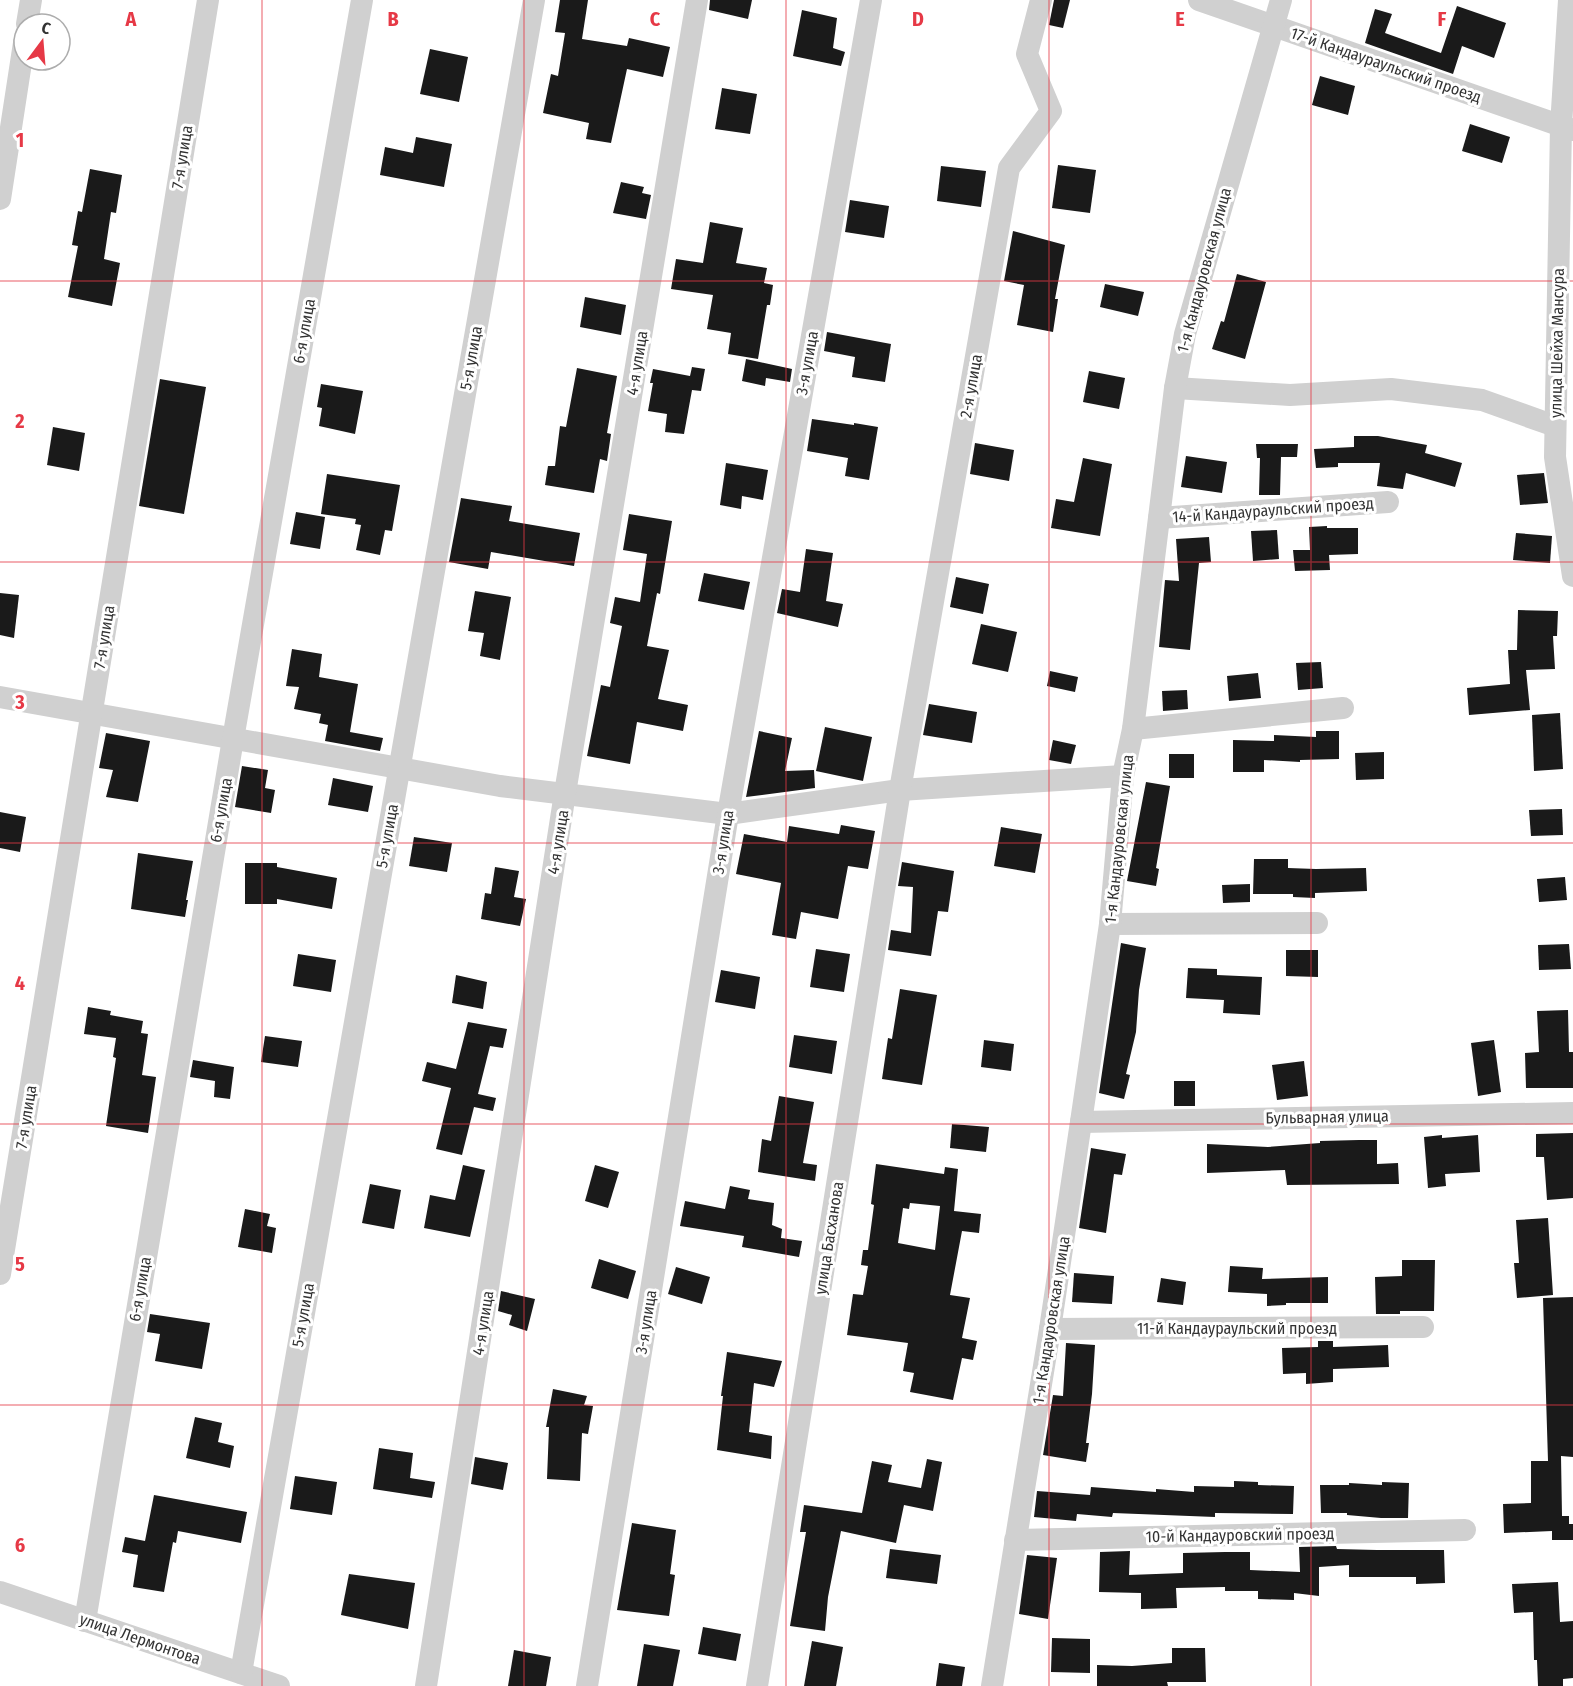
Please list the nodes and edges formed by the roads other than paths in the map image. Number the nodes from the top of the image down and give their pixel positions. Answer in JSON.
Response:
{"nodes":[{"id":1,"x":208,"y":0,"type":"edge"},
{"id":2,"x":362,"y":0,"type":"edge"},
{"id":3,"x":534,"y":0,"type":"edge"},
{"id":4,"x":697,"y":0,"type":"edge"},
{"id":5,"x":871,"y":0,"type":"edge"},
{"id":6,"x":1041,"y":0,"type":"edge"},
{"id":7,"x":1199,"y":0,"type":"edge"},
{"id":8,"x":1281,"y":0,"type":"edge"},
{"id":9,"x":1569,"y":0,"type":"edge"},
{"id":10,"x":1273,"y":25,"type":"junction"},
{"id":11,"x":20,"y":72,"type":"edge"},
{"id":12,"x":1567,"y":128,"type":"edge"},
{"id":13,"x":0,"y":199,"type":"edge"},
{"id":14,"x":1175,"y":388,"type":"junction"},
{"id":15,"x":1555,"y":426,"type":"junction"},
{"id":16,"x":1388,"y":502,"type":"dead end"},
{"id":17,"x":1159,"y":518,"type":"junction"},
{"id":18,"x":1573,"y":576,"type":"edge"},
{"id":19,"x":0,"y":697,"type":"edge"},
{"id":20,"x":1343,"y":708,"type":"dead end"},
{"id":21,"x":92,"y":714,"type":"junction"},
{"id":22,"x":1133,"y":729,"type":"junction"},
{"id":23,"x":233,"y":739,"type":"junction"},
{"id":24,"x":399,"y":768,"type":"junction"},
{"id":25,"x":1123,"y":776,"type":"junction"},
{"id":26,"x":900,"y":790,"type":"junction"},
{"id":27,"x":565,"y":793,"type":"junction"},
{"id":28,"x":728,"y":814,"type":"junction"},
{"id":29,"x":1317,"y":923,"type":"dead end"},
{"id":30,"x":1110,"y":924,"type":"junction"},
{"id":31,"x":1573,"y":1113,"type":"edge"},
{"id":32,"x":1081,"y":1122,"type":"junction"},
{"id":33,"x":0,"y":1274,"type":"edge"},
{"id":34,"x":1423,"y":1327,"type":"dead end"},
{"id":35,"x":1050,"y":1329,"type":"junction"},
{"id":36,"x":1465,"y":1530,"type":"dead end"},
{"id":37,"x":1015,"y":1540,"type":"junction"},
{"id":38,"x":0,"y":1592,"type":"edge"},
{"id":39,"x":85,"y":1621,"type":"junction"},
{"id":40,"x":241,"y":1673,"type":"junction"},
{"id":41,"x":279,"y":1686,"type":"edge"},
{"id":42,"x":426,"y":1686,"type":"edge"},
{"id":43,"x":587,"y":1686,"type":"edge"},
{"id":44,"x":757,"y":1686,"type":"edge"},
{"id":45,"x":992,"y":1686,"type":"edge"}],
"edges":[{"from":1,"to":21,"type":"street","name":"7-я улица"},
{"from":2,"to":23,"type":"street","name":"6-я улица"},
{"from":3,"to":24,"type":"street","name":"5-я улица"},
{"from":4,"to":27,"type":"street","name":"4-я улица"},
{"from":5,"to":28,"type":"street","name":"3-я улица"},
{"from":6,"to":26,"type":"street","name":"2-я улица"},
{"from":7,"to":10,"type":"street","name":"17-й Кандаураульский проезд"},
{"from":8,"to":10,"type":"street","name":"1-я Кандауровская улица"},
{"from":9,"to":12,"type":"street","name":"улица Шейха Мансура"},
{"from":10,"to":12,"type":"street","name":"17-й Кандаураульский проезд"},
{"from":10,"to":14,"type":"street","name":"1-я Кандауровская улица"},
{"from":11,"to":13,"type":"street"},
{"from":12,"to":15,"type":"street","name":"улица Шейха Мансура"},
{"from":14,"to":15,"type":"street"},
{"from":14,"to":17,"type":"street","name":"1-я Кандауровская улица"},
{"from":15,"to":18,"type":"street","name":"улица Шейха Мансура"},
{"from":16,"to":17,"type":"street","name":"14-й Кандаураульский проезд"},
{"from":17,"to":22,"type":"street","name":"1-я Кандауровская улица"},
{"from":19,"to":21,"type":"street"},
{"from":20,"to":22,"type":"street"},
{"from":21,"to":23,"type":"street"},
{"from":21,"to":33,"type":"street","name":"7-я улица"},
{"from":22,"to":25,"type":"street","name":"1-я Кандауровская улица"},
{"from":23,"to":24,"type":"street"},
{"from":23,"to":39,"type":"street","name":"6-я улица"},
{"from":24,"to":27,"type":"street"},
{"from":24,"to":40,"type":"street","name":"5-я улица"},
{"from":25,"to":26,"type":"street"},
{"from":25,"to":30,"type":"street","name":"1-я Кандауровская улица"},
{"from":26,"to":28,"type":"street"},
{"from":26,"to":44,"type":"street","name":"улица Басханова"},
{"from":27,"to":28,"type":"street"},
{"from":27,"to":42,"type":"street","name":"4-я улица"},
{"from":28,"to":43,"type":"street","name":"3-я улица"},
{"from":29,"to":30,"type":"street"},
{"from":30,"to":32,"type":"street","name":"1-я Кандауровская улица"},
{"from":31,"to":32,"type":"street","name":"Бульварная улица"},
{"from":32,"to":35,"type":"street","name":"1-я Кандауровская улица"},
{"from":34,"to":35,"type":"street","name":"11-й Кандаураульский проезд"},
{"from":35,"to":37,"type":"street","name":"1-я Кандауровская улица"},
{"from":36,"to":37,"type":"street","name":"10-й Кандауровский проезд"},
{"from":37,"to":45,"type":"street","name":"1-я Кандауровская улица"},
{"from":38,"to":39,"type":"street","name":"улица Лермонтова"},
{"from":39,"to":40,"type":"street","name":"улица Лермонтова"},
{"from":40,"to":41,"type":"street","name":"улица Лермонтова"}]}
